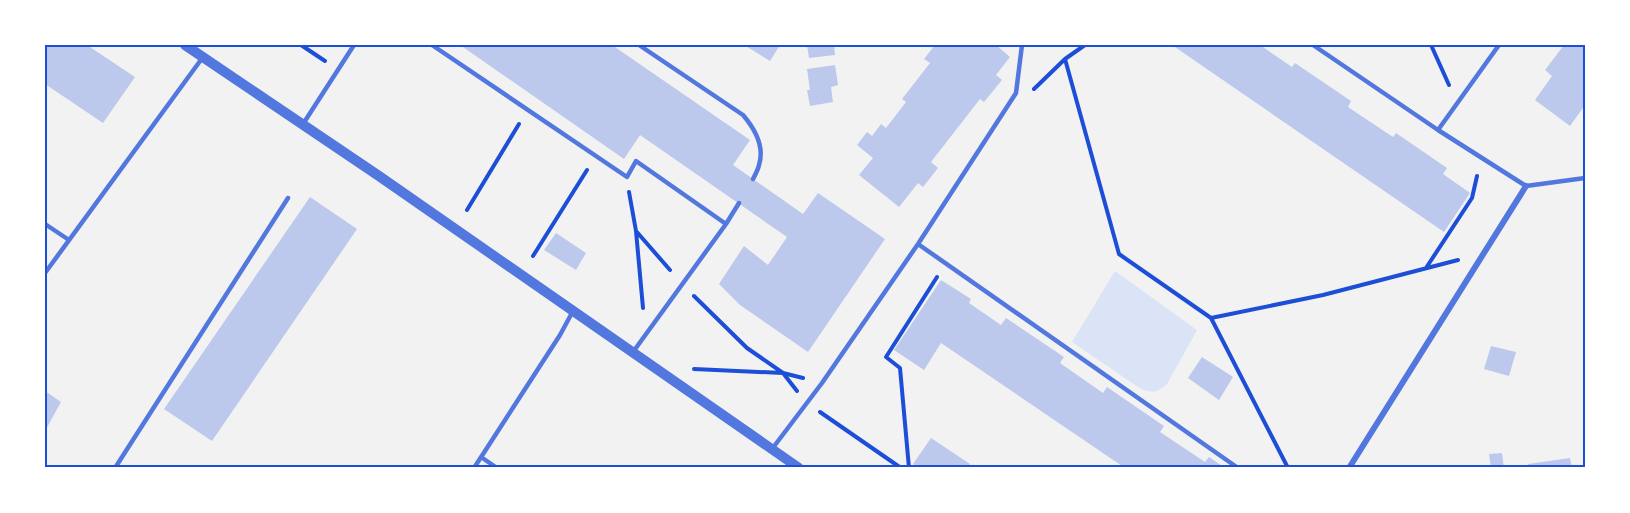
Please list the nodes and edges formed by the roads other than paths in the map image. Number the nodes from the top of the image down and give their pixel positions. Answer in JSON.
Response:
{"nodes":[{"id":1,"x":185,"y":45,"type":"edge"},
{"id":2,"x":354,"y":45,"type":"edge"},
{"id":3,"x":432,"y":45,"type":"edge"},
{"id":4,"x":639,"y":45,"type":"edge"},
{"id":5,"x":1022,"y":45,"type":"edge"},
{"id":6,"x":1312,"y":45,"type":"edge"},
{"id":7,"x":1498,"y":45,"type":"edge"},
{"id":8,"x":203,"y":57,"type":"junction"},
{"id":9,"x":303,"y":124,"type":"junction"},
{"id":10,"x":1438,"y":130,"type":"junction"},
{"id":11,"x":1585,"y":178,"type":"edge"},
{"id":12,"x":753,"y":179,"type":"dead end"},
{"id":13,"x":1526,"y":186,"type":"junction"},
{"id":14,"x":288,"y":198,"type":"dead end"},
{"id":15,"x":739,"y":203,"type":"dead end"},
{"id":16,"x":45,"y":224,"type":"edge"},
{"id":17,"x":726,"y":224,"type":"junction"},
{"id":18,"x":69,"y":240,"type":"junction"},
{"id":19,"x":918,"y":244,"type":"junction"},
{"id":20,"x":45,"y":273,"type":"edge"},
{"id":21,"x":573,"y":311,"type":"junction"},
{"id":22,"x":633,"y":352,"type":"junction"},
{"id":23,"x":772,"y":449,"type":"junction"},
{"id":24,"x":481,"y":457,"type":"junction"},
{"id":25,"x":115,"y":468,"type":"edge"},
{"id":26,"x":474,"y":468,"type":"edge"},
{"id":27,"x":497,"y":468,"type":"edge"},
{"id":28,"x":799,"y":468,"type":"edge"},
{"id":29,"x":1238,"y":468,"type":"edge"},
{"id":30,"x":1349,"y":468,"type":"edge"}],
"edges":[{"from":1,"to":8,"type":"street"},
{"from":2,"to":9,"type":"lane"},
{"from":3,"to":17,"type":"lane"},
{"from":4,"to":12,"type":"lane"},
{"from":5,"to":19,"type":"lane"},
{"from":6,"to":10,"type":"lane"},
{"from":7,"to":10,"type":"lane"},
{"from":8,"to":9,"type":"street"},
{"from":8,"to":18,"type":"lane"},
{"from":9,"to":21,"type":"street"},
{"from":10,"to":13,"type":"lane"},
{"from":11,"to":13,"type":"lane"},
{"from":13,"to":30,"type":"street"},
{"from":14,"to":25,"type":"lane"},
{"from":15,"to":17,"type":"lane"},
{"from":16,"to":18,"type":"lane"},
{"from":17,"to":22,"type":"lane"},
{"from":18,"to":20,"type":"lane"},
{"from":19,"to":23,"type":"lane"},
{"from":19,"to":29,"type":"lane"},
{"from":21,"to":22,"type":"street"},
{"from":21,"to":24,"type":"lane"},
{"from":22,"to":23,"type":"street"},
{"from":23,"to":28,"type":"street"},
{"from":24,"to":26,"type":"lane"},
{"from":24,"to":27,"type":"lane"}]}
